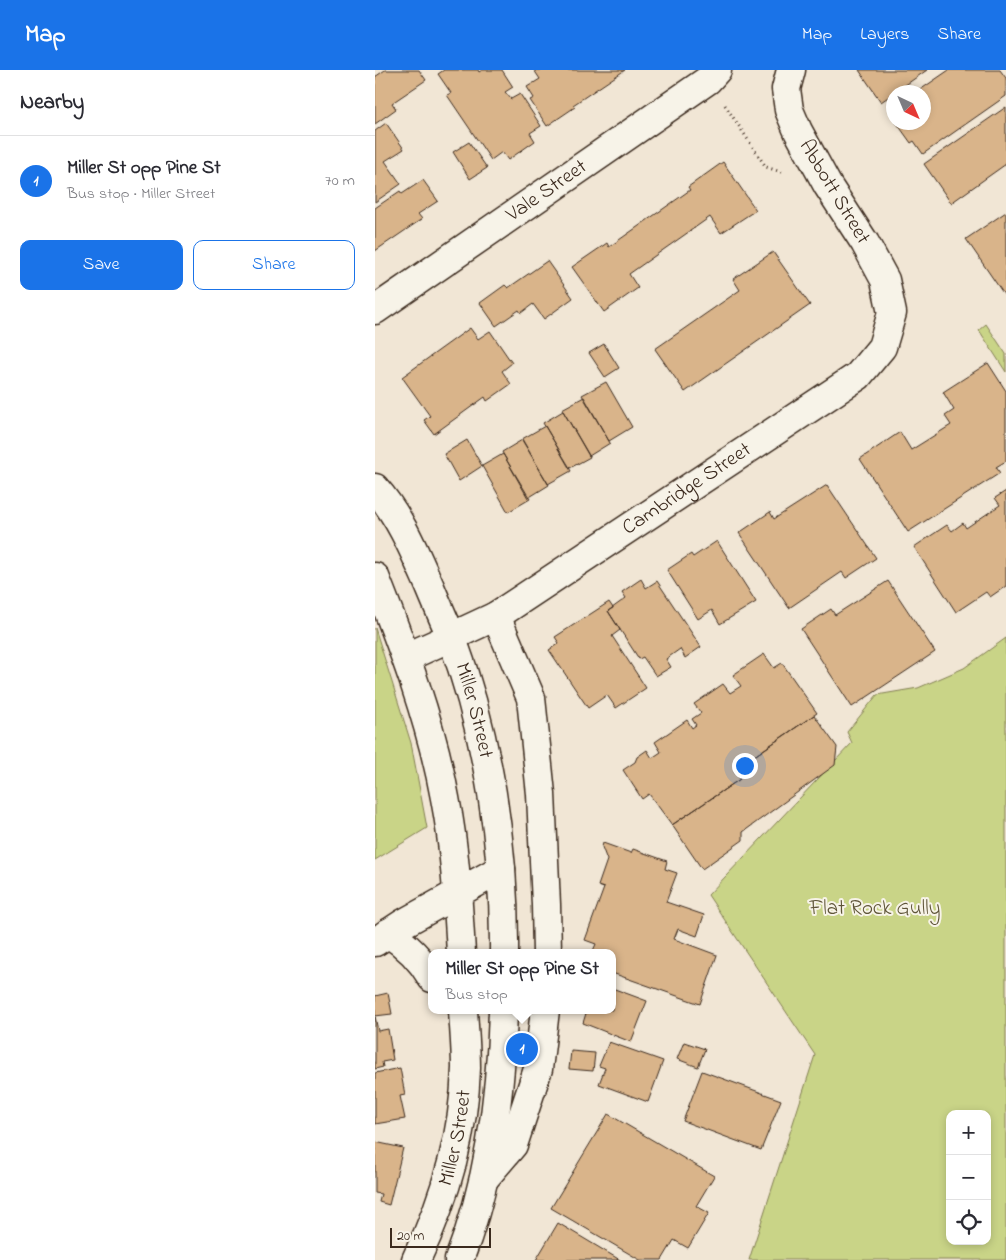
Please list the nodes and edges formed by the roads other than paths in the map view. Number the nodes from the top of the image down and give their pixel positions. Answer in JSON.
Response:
{"nodes":[{"id":1,"x":717,"y":70,"type":"edge"},
{"id":2,"x":791,"y":70,"type":"edge"},
{"id":3,"x":375,"y":310,"type":"edge"},
{"id":4,"x":891,"y":313,"type":"joint"},
{"id":5,"x":375,"y":488,"type":"edge"},
{"id":6,"x":375,"y":577,"type":"edge"},
{"id":7,"x":496,"y":616,"type":"junction"},
{"id":8,"x":451,"y":637,"type":"junction"},
{"id":9,"x":407,"y":657,"type":"junction"},
{"id":10,"x":501,"y":870,"type":"junction"},
{"id":11,"x":458,"y":893,"type":"junction"},
{"id":12,"x":382,"y":937,"type":"edge"},
{"id":13,"x":461,"y":949,"type":"edge"},
{"id":14,"x":505,"y":949,"type":"edge"},
{"id":15,"x":547,"y":949,"type":"edge"},
{"id":16,"x":428,"y":971,"type":"edge"},
{"id":17,"x":451,"y":1014,"type":"edge"},
{"id":18,"x":463,"y":1014,"type":"edge"},
{"id":19,"x":503,"y":1014,"type":"edge"},
{"id":20,"x":545,"y":1014,"type":"edge"},
{"id":21,"x":464,"y":1040,"type":"junction"},
{"id":22,"x":484,"y":1179,"type":"junction"},
{"id":23,"x":416,"y":1260,"type":"edge"},
{"id":24,"x":459,"y":1260,"type":"edge"}],
"edges":[{"from":1,"to":3,"type":"main road","name":"Vale Street"},
{"from":2,"to":4,"type":"main road","name":"Abbott Street"},
{"from":4,"to":7,"type":"main road","name":"Cambridge Street"},
{"from":5,"to":8,"type":"main road","name":"Miller Street"},
{"from":6,"to":9,"type":"main road"},
{"from":7,"to":8,"type":"main road","name":"Cambridge Street"},
{"from":7,"to":15,"type":"main road"},
{"from":8,"to":9,"type":"main road","name":"Cambridge Street"},
{"from":8,"to":10,"type":"main road","name":"Miller Street"},
{"from":9,"to":11,"type":"main road"},
{"from":10,"to":11,"type":"main road"},
{"from":10,"to":14,"type":"main road","name":"Miller Street"},
{"from":11,"to":12,"type":"main road"},
{"from":11,"to":13,"type":"main road"},
{"from":12,"to":16,"type":"main road"},
{"from":17,"to":21,"type":"main road"},
{"from":18,"to":21,"type":"main road","name":"Miller Street"},
{"from":19,"to":22,"type":"main road","name":"Miller Street"},
{"from":20,"to":22,"type":"main road"},
{"from":21,"to":23,"type":"main road","name":"Miller Street"},
{"from":22,"to":24,"type":"main road","name":"Miller Street"}]}
